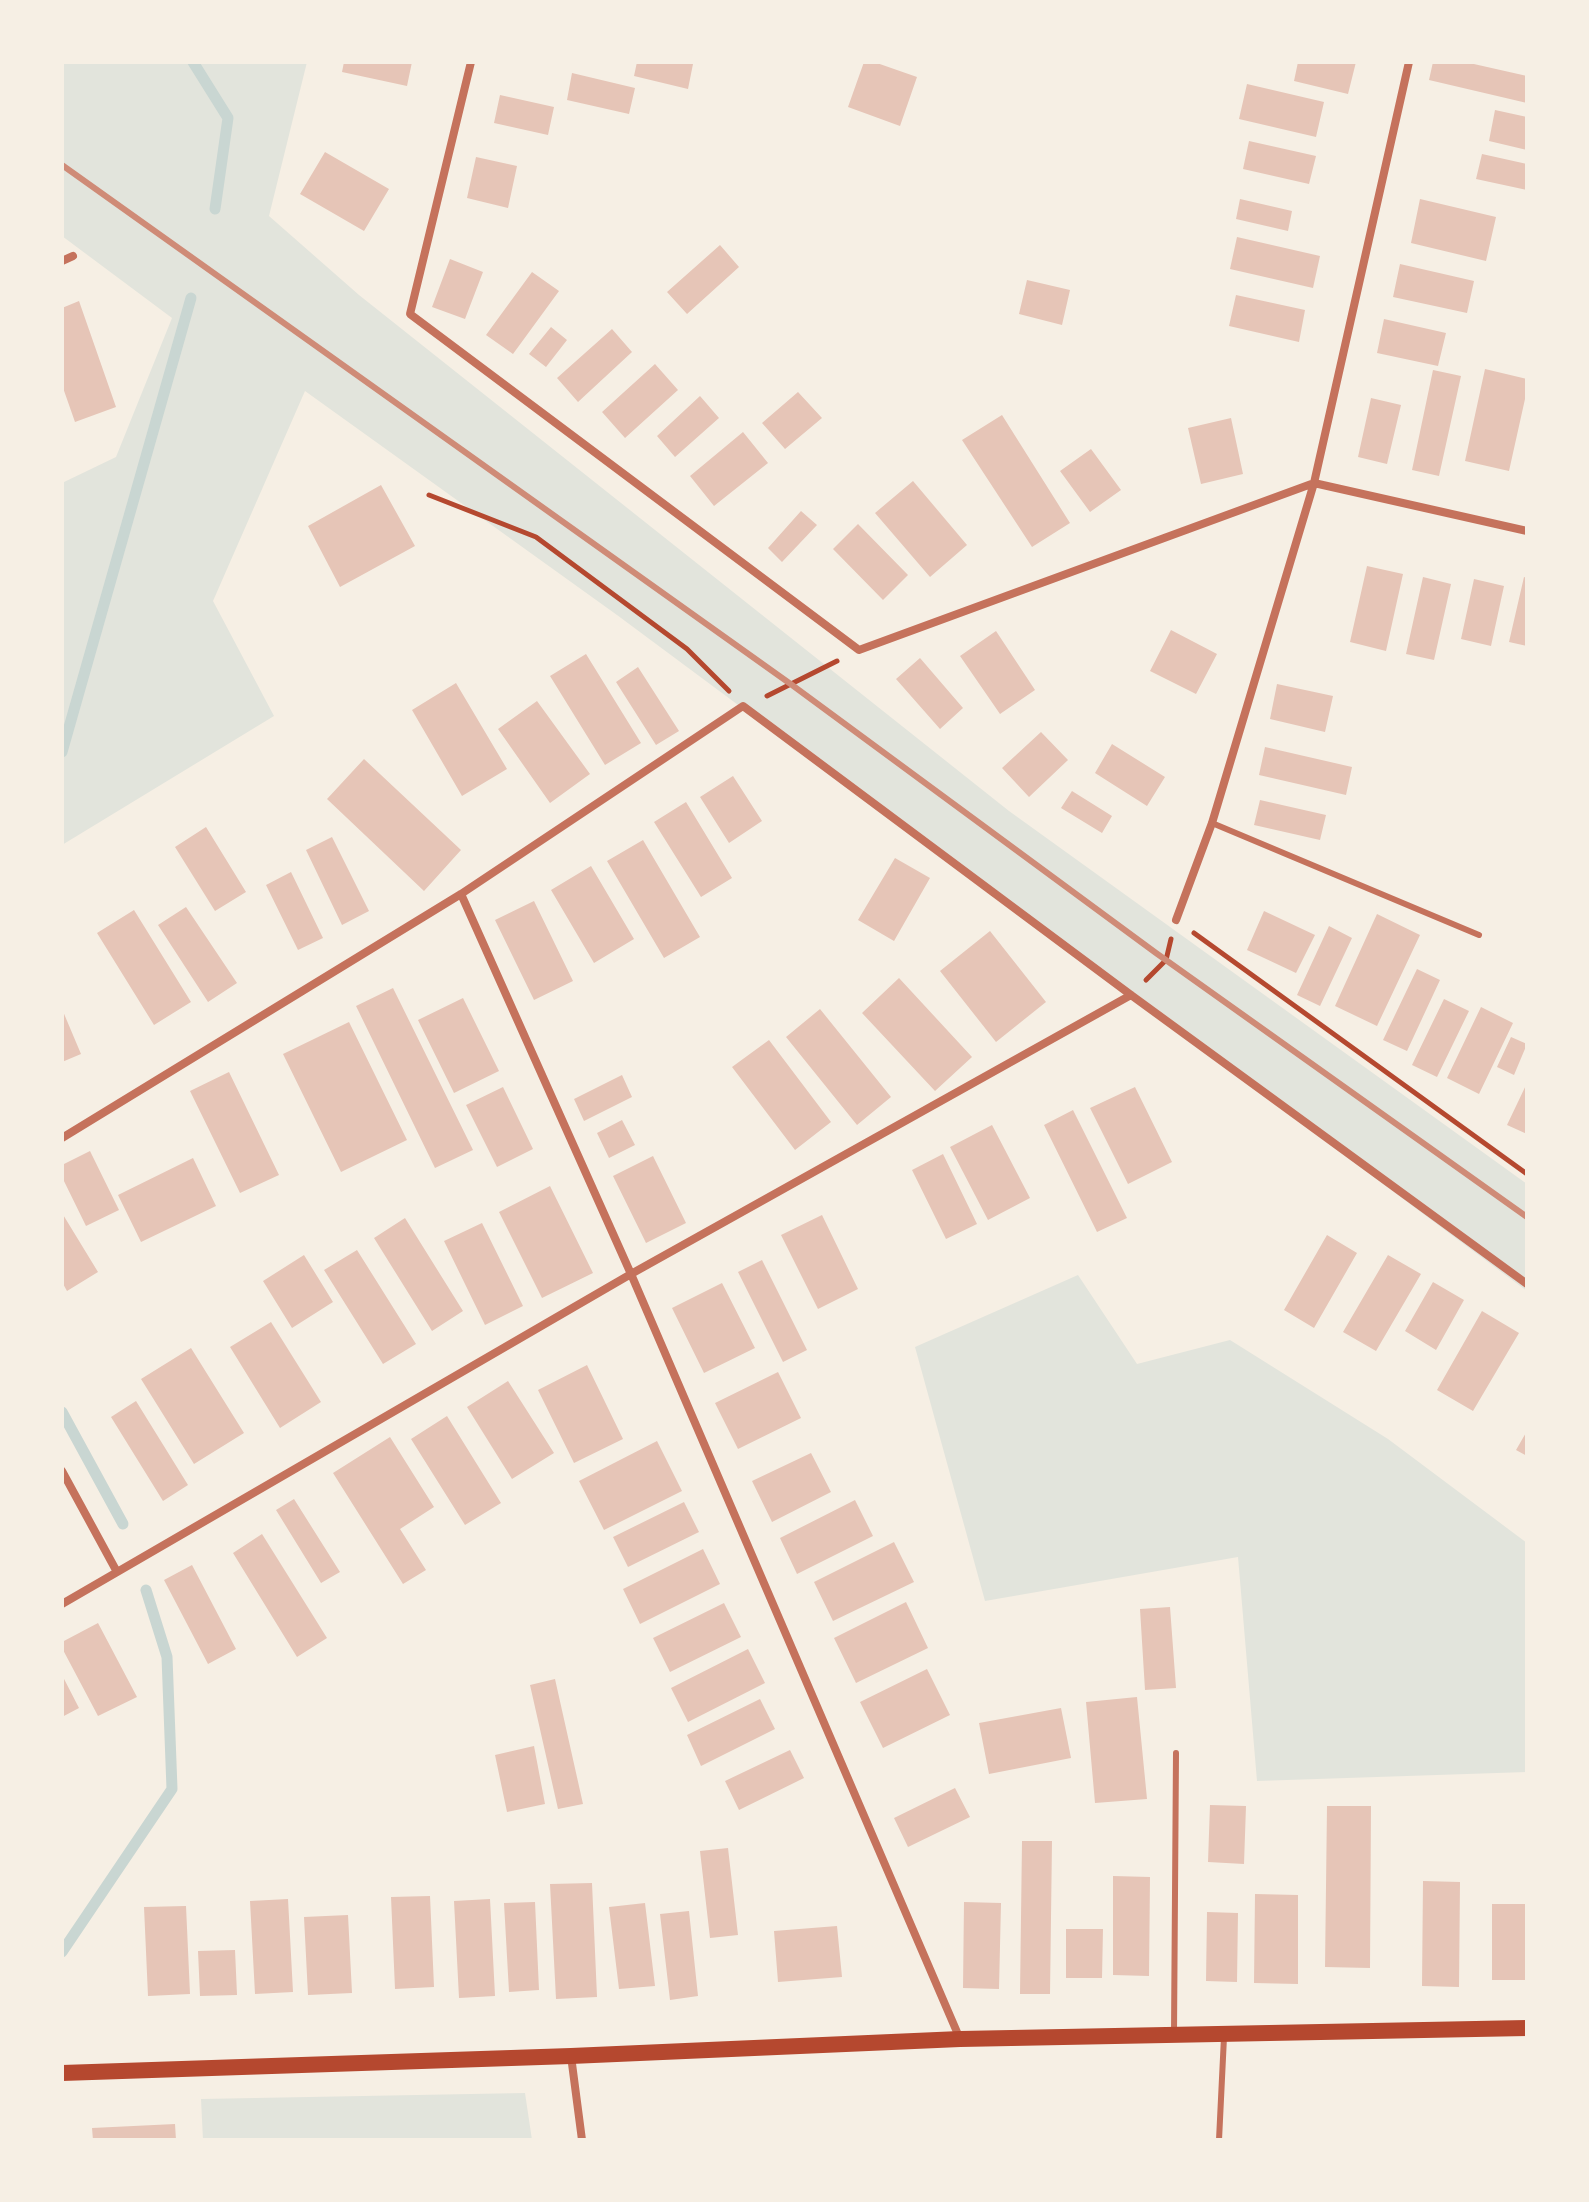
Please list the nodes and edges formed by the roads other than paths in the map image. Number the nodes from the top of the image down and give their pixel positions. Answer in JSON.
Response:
{"nodes":[{"id":1,"x":471,"y":62,"type":"edge"},
{"id":2,"x":1409,"y":62,"type":"edge"},
{"id":3,"x":73,"y":256,"type":"dead end"},
{"id":4,"x":62,"y":261,"type":"edge"},
{"id":5,"x":1314,"y":483,"type":"junction"},
{"id":6,"x":1527,"y":531,"type":"edge"},
{"id":7,"x":1212,"y":823,"type":"junction"},
{"id":8,"x":461,"y":894,"type":"junction"},
{"id":9,"x":1176,"y":920,"type":"road end"},
{"id":10,"x":1479,"y":935,"type":"dead end"},
{"id":11,"x":1131,"y":995,"type":"junction"},
{"id":12,"x":62,"y":1138,"type":"edge"},
{"id":13,"x":631,"y":1274,"type":"junction"},
{"id":14,"x":1527,"y":1284,"type":"edge"},
{"id":15,"x":62,"y":1471,"type":"edge"},
{"id":16,"x":117,"y":1572,"type":"junction"},
{"id":17,"x":62,"y":1604,"type":"edge"},
{"id":18,"x":1176,"y":1753,"type":"dead end"},
{"id":19,"x":1527,"y":2028,"type":"edge"},
{"id":20,"x":1225,"y":2034,"type":"junction"},
{"id":21,"x":1174,"y":2035,"type":"junction"},
{"id":22,"x":960,"y":2039,"type":"junction"},
{"id":23,"x":571,"y":2056,"type":"junction"},
{"id":24,"x":62,"y":2073,"type":"edge"},
{"id":25,"x":582,"y":2140,"type":"edge"},
{"id":26,"x":1219,"y":2140,"type":"edge"}],
"edges":[{"from":1,"to":5,"type":"street"},
{"from":2,"to":5,"type":"street"},
{"from":3,"to":4,"type":"street"},
{"from":5,"to":6,"type":"street"},
{"from":5,"to":7,"type":"street"},
{"from":7,"to":9,"type":"street"},
{"from":7,"to":10,"type":"lane"},
{"from":8,"to":11,"type":"street"},
{"from":8,"to":12,"type":"street"},
{"from":8,"to":13,"type":"street"},
{"from":11,"to":13,"type":"street"},
{"from":11,"to":14,"type":"street"},
{"from":13,"to":16,"type":"street"},
{"from":13,"to":22,"type":"street"},
{"from":15,"to":16,"type":"street"},
{"from":16,"to":17,"type":"street"},
{"from":18,"to":21,"type":"lane"},
{"from":19,"to":20,"type":"main road"},
{"from":20,"to":21,"type":"main road"},
{"from":20,"to":26,"type":"lane"},
{"from":21,"to":22,"type":"main road"},
{"from":22,"to":23,"type":"main road"},
{"from":23,"to":24,"type":"main road"},
{"from":23,"to":25,"type":"street"}]}
